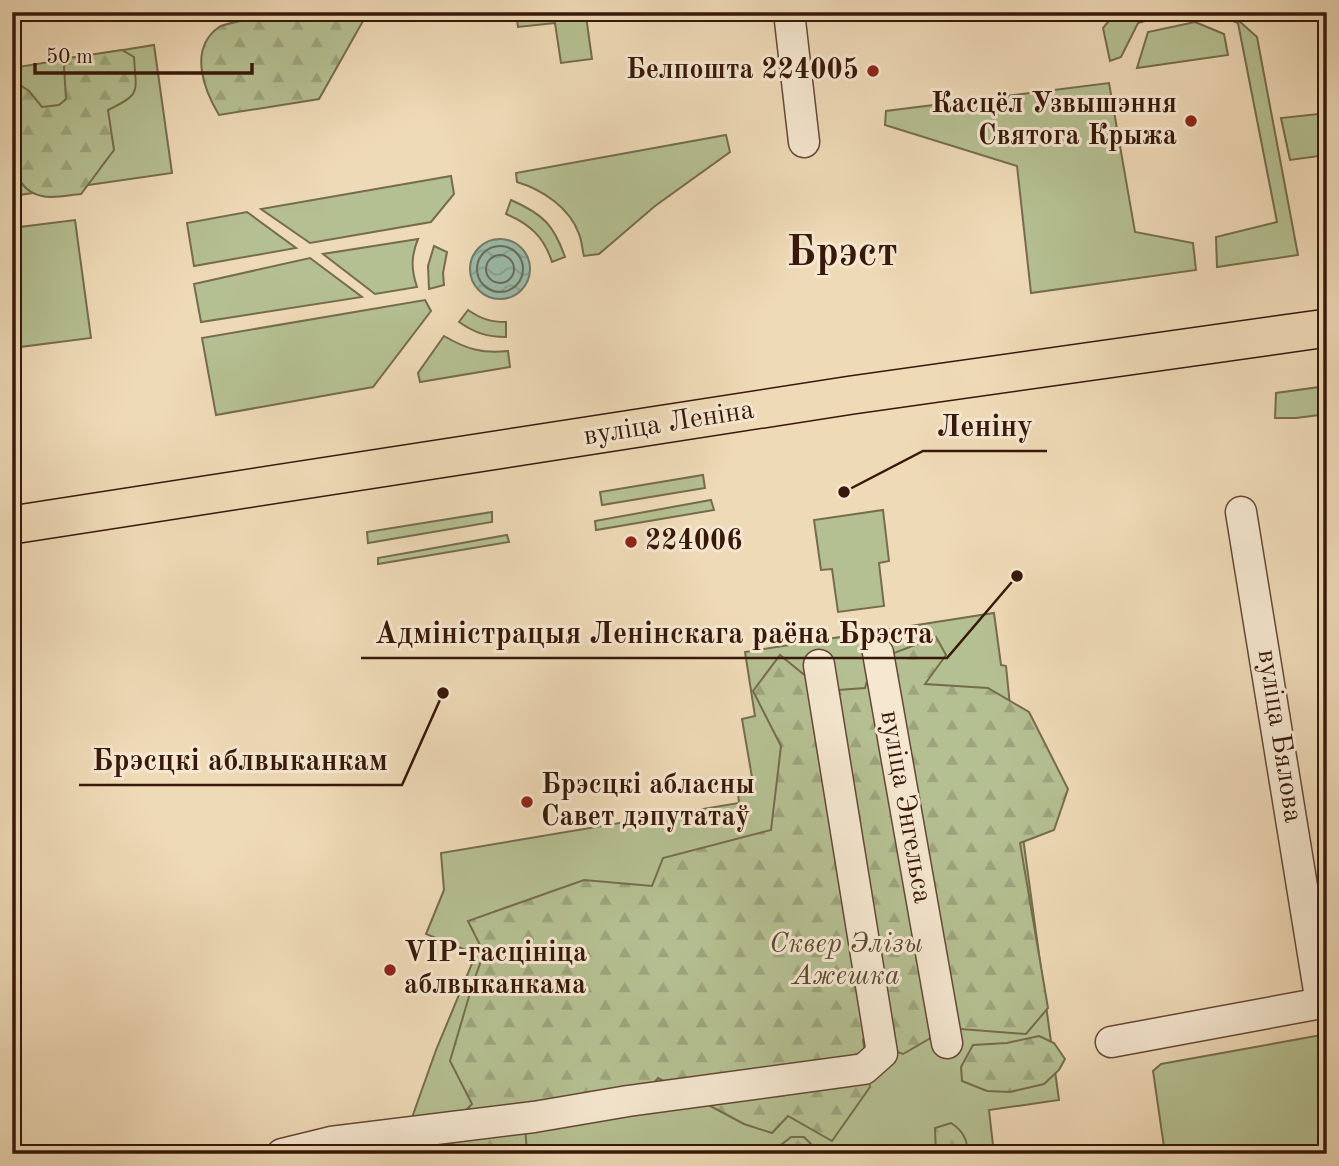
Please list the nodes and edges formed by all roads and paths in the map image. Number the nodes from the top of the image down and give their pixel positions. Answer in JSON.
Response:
{"nodes":[{"id":1,"x":789,"y":12,"type":"edge"},
{"id":2,"x":804,"y":142,"type":"dead end"},
{"id":3,"x":1327,"y":328,"type":"edge"},
{"id":4,"x":1241,"y":512,"type":"dead end"},
{"id":5,"x":12,"y":524,"type":"edge"},
{"id":6,"x":878,"y":653,"type":"dead end"},
{"id":7,"x":819,"y":665,"type":"dead end"},
{"id":8,"x":1324,"y":1002,"type":"edge"},
{"id":9,"x":1111,"y":1042,"type":"dead end"},
{"id":10,"x":947,"y":1043,"type":"dead end"},
{"id":11,"x":282,"y":1154,"type":"edge"},
{"id":12,"x":288,"y":1154,"type":"edge"}],
"edges":[{"from":1,"to":2,"type":"street"},
{"from":3,"to":5,"type":"main road","name":"вуліца Леніна"},
{"from":4,"to":8,"type":"street","name":"вуліца Бялова"},
{"from":6,"to":10,"type":"street","name":"вуліца Энгельса"},
{"from":7,"to":12,"type":"street"},
{"from":8,"to":9,"type":"street"},
{"from":11,"to":12,"type":"street"}]}
